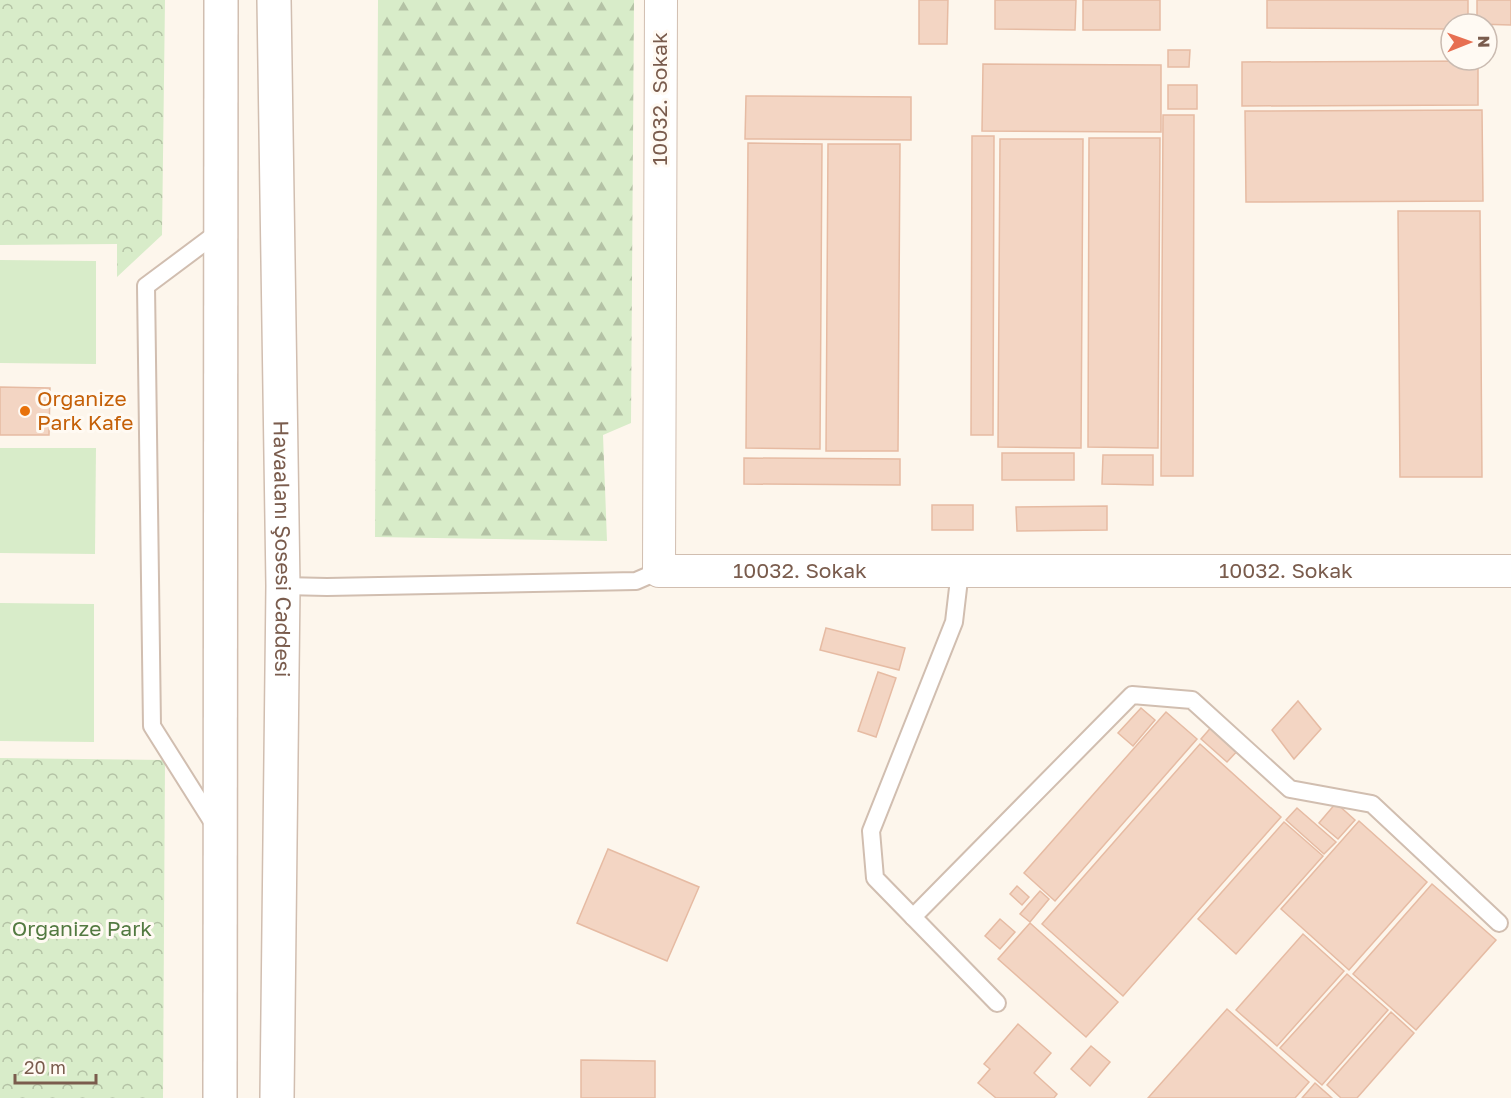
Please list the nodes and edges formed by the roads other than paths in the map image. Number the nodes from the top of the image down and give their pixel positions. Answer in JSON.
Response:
{"nodes":[{"id":1,"x":222,"y":0,"type":"edge"},
{"id":2,"x":274,"y":0,"type":"edge"},
{"id":3,"x":661,"y":0,"type":"edge"},
{"id":4,"x":222,"y":229,"type":"junction"},
{"id":5,"x":659,"y":571,"type":"junction"},
{"id":6,"x":960,"y":571,"type":"junction"},
{"id":7,"x":1511,"y":571,"type":"edge"},
{"id":8,"x":283,"y":586,"type":"junction"},
{"id":9,"x":221,"y":836,"type":"junction"},
{"id":10,"x":913,"y":917,"type":"junction"},
{"id":11,"x":1499,"y":922,"type":"dead end"},
{"id":12,"x":997,"y":1003,"type":"dead end"},
{"id":13,"x":220,"y":1098,"type":"edge"},
{"id":14,"x":277,"y":1098,"type":"edge"}],
"edges":[{"from":1,"to":4,"type":"street"},
{"from":2,"to":8,"type":"street","name":"Havaalanı Şosesi Caddesi"},
{"from":3,"to":5,"type":"street","name":"10032. Sokak"},
{"from":4,"to":9,"type":"street"},
{"from":4,"to":9,"type":"lane"},
{"from":5,"to":6,"type":"street","name":"10032. Sokak"},
{"from":5,"to":8,"type":"lane"},
{"from":6,"to":7,"type":"street","name":"10032. Sokak"},
{"from":6,"to":10,"type":"lane"},
{"from":8,"to":14,"type":"street","name":"Havaalanı Şosesi Caddesi"},
{"from":9,"to":13,"type":"street"},
{"from":10,"to":11,"type":"lane"},
{"from":10,"to":12,"type":"lane"}]}
